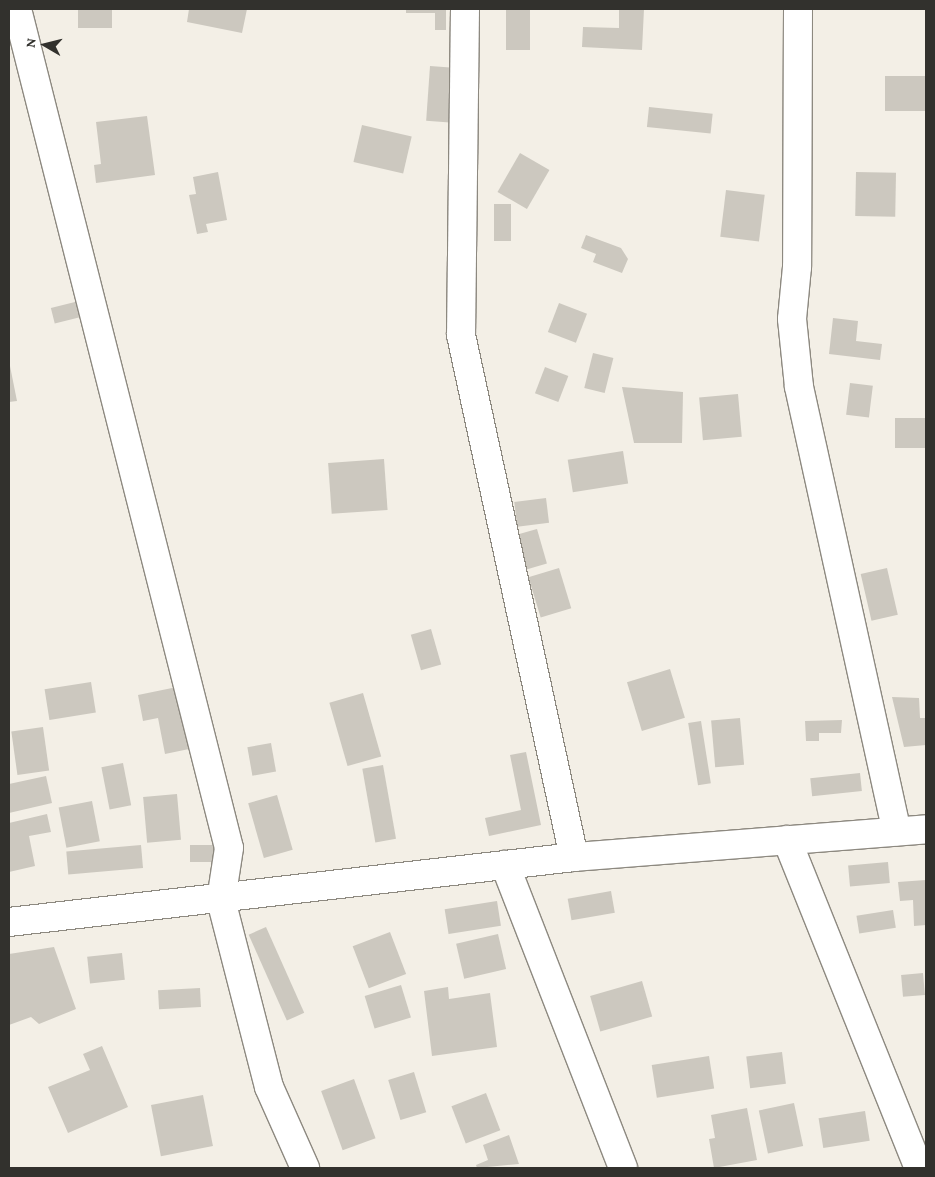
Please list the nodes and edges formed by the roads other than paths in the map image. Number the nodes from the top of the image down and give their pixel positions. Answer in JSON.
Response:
{"nodes":[{"id":1,"x":17,"y":9,"type":"edge"},
{"id":2,"x":465,"y":9,"type":"edge"},
{"id":3,"x":798,"y":9,"type":"edge"},
{"id":4,"x":926,"y":829,"type":"edge"},
{"id":5,"x":897,"y":831,"type":"junction"},
{"id":6,"x":787,"y":840,"type":"junction"},
{"id":7,"x":574,"y":857,"type":"junction"},
{"id":8,"x":505,"y":865,"type":"junction"},
{"id":9,"x":221,"y":900,"type":"junction"},
{"id":10,"x":9,"y":922,"type":"edge"},
{"id":11,"x":305,"y":1168,"type":"edge"},
{"id":12,"x":623,"y":1168,"type":"edge"},
{"id":13,"x":919,"y":1168,"type":"edge"}],
"edges":[{"from":1,"to":9,"type":"street"},
{"from":2,"to":7,"type":"street"},
{"from":3,"to":5,"type":"street"},
{"from":4,"to":5,"type":"street"},
{"from":5,"to":6,"type":"street"},
{"from":6,"to":7,"type":"street"},
{"from":6,"to":13,"type":"street"},
{"from":7,"to":8,"type":"street"},
{"from":8,"to":9,"type":"street"},
{"from":8,"to":12,"type":"street"},
{"from":9,"to":10,"type":"street"},
{"from":9,"to":11,"type":"street"}]}
